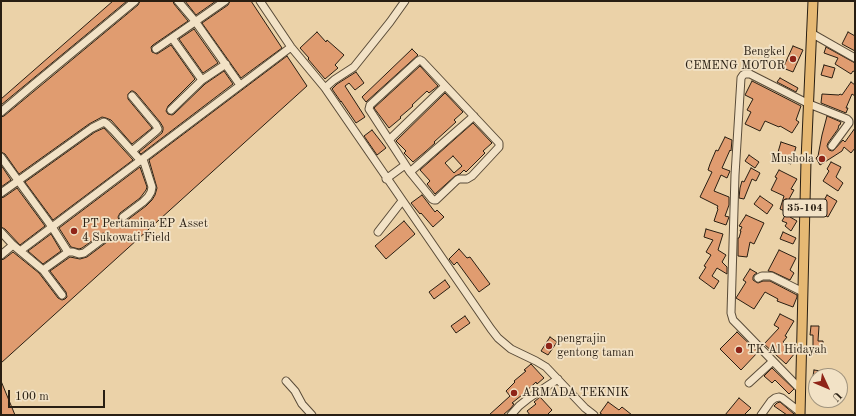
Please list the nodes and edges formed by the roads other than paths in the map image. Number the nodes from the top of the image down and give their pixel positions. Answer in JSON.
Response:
{"nodes":[{"id":1,"x":135,"y":1,"type":"edge"},
{"id":2,"x":178,"y":1,"type":"edge"},
{"id":3,"x":225,"y":1,"type":"edge"},
{"id":4,"x":260,"y":1,"type":"edge"},
{"id":5,"x":405,"y":1,"type":"edge"},
{"id":6,"x":813,"y":1,"type":"edge"},
{"id":7,"x":195,"y":21,"type":"junction"},
{"id":8,"x":811,"y":33,"type":"junction"},
{"id":9,"x":172,"y":38,"type":"junction"},
{"id":10,"x":292,"y":47,"type":"junction"},
{"id":11,"x":156,"y":49,"type":"dead end"},
{"id":12,"x":855,"y":58,"type":"edge"},
{"id":13,"x":226,"y":64,"type":"junction"},
{"id":14,"x":202,"y":80,"type":"junction"},
{"id":15,"x":240,"y":85,"type":"junction"},
{"id":16,"x":445,"y":86,"type":"junction"},
{"id":17,"x":325,"y":88,"type":"junction"},
{"id":18,"x":132,"y":96,"type":"dead end"},
{"id":19,"x":809,"y":104,"type":"junction"},
{"id":20,"x":171,"y":110,"type":"dead end"},
{"id":21,"x":1,"y":112,"type":"edge"},
{"id":22,"x":474,"y":116,"type":"junction"},
{"id":23,"x":389,"y":140,"type":"junction"},
{"id":24,"x":832,"y":146,"type":"dead end"},
{"id":25,"x":132,"y":152,"type":"junction"},
{"id":26,"x":1,"y":157,"type":"edge"},
{"id":27,"x":142,"y":160,"type":"junction"},
{"id":28,"x":405,"y":165,"type":"junction"},
{"id":29,"x":410,"y":172,"type":"junction"},
{"id":30,"x":386,"y":179,"type":"junction"},
{"id":31,"x":19,"y":180,"type":"junction"},
{"id":32,"x":1,"y":193,"type":"edge"},
{"id":33,"x":402,"y":201,"type":"junction"},
{"id":34,"x":123,"y":218,"type":"dead end"},
{"id":35,"x":52,"y":227,"type":"junction"},
{"id":36,"x":1,"y":232,"type":"edge"},
{"id":37,"x":378,"y":232,"type":"dead end"},
{"id":38,"x":104,"y":238,"type":"dead end"},
{"id":39,"x":13,"y":245,"type":"junction"},
{"id":40,"x":20,"y":251,"type":"junction"},
{"id":41,"x":68,"y":252,"type":"junction"},
{"id":42,"x":1,"y":255,"type":"edge"},
{"id":43,"x":43,"y":270,"type":"junction"},
{"id":44,"x":758,"y":278,"type":"dead end"},
{"id":45,"x":803,"y":292,"type":"junction"},
{"id":46,"x":62,"y":295,"type":"dead end"},
{"id":47,"x":773,"y":361,"type":"junction"},
{"id":48,"x":558,"y":379,"type":"junction"},
{"id":49,"x":286,"y":381,"type":"dead end"},
{"id":50,"x":749,"y":383,"type":"dead end"},
{"id":51,"x":801,"y":390,"type":"junction"},
{"id":52,"x":800,"y":413,"type":"edge"},
{"id":53,"x":312,"y":415,"type":"edge"},
{"id":54,"x":511,"y":415,"type":"edge"},
{"id":55,"x":594,"y":415,"type":"edge"},
{"id":56,"x":761,"y":415,"type":"edge"}],
"edges":[{"from":1,"to":21,"type":"street"},
{"from":2,"to":7,"type":"street"},
{"from":3,"to":7,"type":"street"},
{"from":4,"to":10,"type":"street"},
{"from":5,"to":17,"type":"street"},
{"from":6,"to":8,"type":"main road","number":"35-104"},
{"from":7,"to":9,"type":"street"},
{"from":7,"to":13,"type":"street"},
{"from":8,"to":12,"type":"street"},
{"from":8,"to":19,"type":"main road","number":"35-104"},
{"from":9,"to":11,"type":"street"},
{"from":9,"to":14,"type":"street"},
{"from":10,"to":15,"type":"street"},
{"from":10,"to":17,"type":"street"},
{"from":13,"to":14,"type":"street"},
{"from":13,"to":15,"type":"street"},
{"from":14,"to":20,"type":"street"},
{"from":15,"to":27,"type":"street"},
{"from":16,"to":22,"type":"street"},
{"from":16,"to":23,"type":"street"},
{"from":16,"to":23,"type":"street"},
{"from":17,"to":30,"type":"street"},
{"from":18,"to":25,"type":"street"},
{"from":19,"to":24,"type":"street"},
{"from":19,"to":45,"type":"main road","number":"35-104"},
{"from":19,"to":47,"type":"street"},
{"from":22,"to":29,"type":"street"},
{"from":22,"to":29,"type":"street"},
{"from":23,"to":28,"type":"street"},
{"from":25,"to":27,"type":"street"},
{"from":25,"to":31,"type":"street"},
{"from":26,"to":31,"type":"street"},
{"from":27,"to":34,"type":"street"},
{"from":27,"to":35,"type":"street"},
{"from":28,"to":29,"type":"street"},
{"from":28,"to":30,"type":"street"},
{"from":30,"to":33,"type":"street"},
{"from":31,"to":32,"type":"street"},
{"from":31,"to":35,"type":"street"},
{"from":33,"to":37,"type":"street"},
{"from":33,"to":48,"type":"street"},
{"from":35,"to":40,"type":"street"},
{"from":35,"to":41,"type":"street"},
{"from":36,"to":39,"type":"street"},
{"from":38,"to":41,"type":"street"},
{"from":39,"to":40,"type":"street"},
{"from":39,"to":42,"type":"street"},
{"from":40,"to":43,"type":"street"},
{"from":41,"to":43,"type":"street"},
{"from":43,"to":46,"type":"street"},
{"from":44,"to":45,"type":"street"},
{"from":45,"to":51,"type":"main road","number":"35-104"},
{"from":47,"to":50,"type":"street"},
{"from":47,"to":51,"type":"street"},
{"from":48,"to":54,"type":"street"},
{"from":48,"to":55,"type":"street"},
{"from":49,"to":53,"type":"street"},
{"from":51,"to":52,"type":"main road","number":"35-104"},
{"from":52,"to":56,"type":"street"}]}
